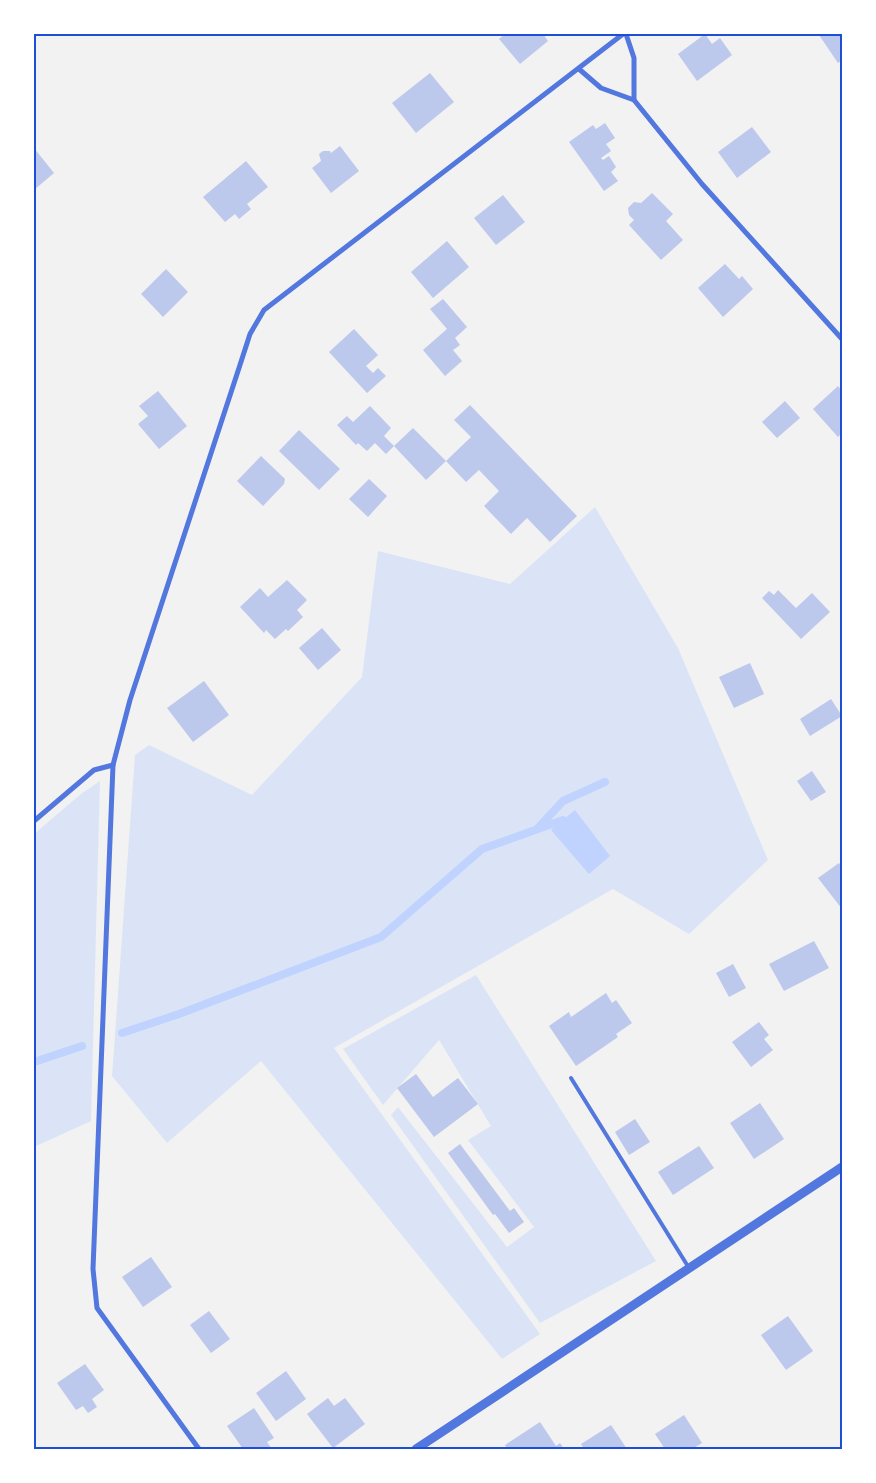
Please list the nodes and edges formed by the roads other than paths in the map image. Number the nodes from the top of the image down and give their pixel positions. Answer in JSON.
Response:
{"nodes":[{"id":1,"x":625,"y":34,"type":"edge"},
{"id":2,"x":580,"y":69,"type":"junction"},
{"id":3,"x":634,"y":100,"type":"junction"},
{"id":4,"x":842,"y":339,"type":"edge"},
{"id":5,"x":113,"y":765,"type":"junction"},
{"id":6,"x":34,"y":821,"type":"edge"},
{"id":7,"x":571,"y":1078,"type":"dead end"},
{"id":8,"x":842,"y":1167,"type":"edge"},
{"id":9,"x":689,"y":1268,"type":"junction"},
{"id":10,"x":199,"y":1449,"type":"edge"},
{"id":11,"x":416,"y":1449,"type":"edge"}],
"edges":[{"from":1,"to":2,"type":"street"},
{"from":1,"to":3,"type":"street"},
{"from":2,"to":3,"type":"street"},
{"from":2,"to":5,"type":"street"},
{"from":3,"to":4,"type":"street"},
{"from":5,"to":6,"type":"street"},
{"from":5,"to":10,"type":"street"},
{"from":7,"to":9,"type":"lane"},
{"from":8,"to":9,"type":"street"},
{"from":9,"to":11,"type":"street"}]}
